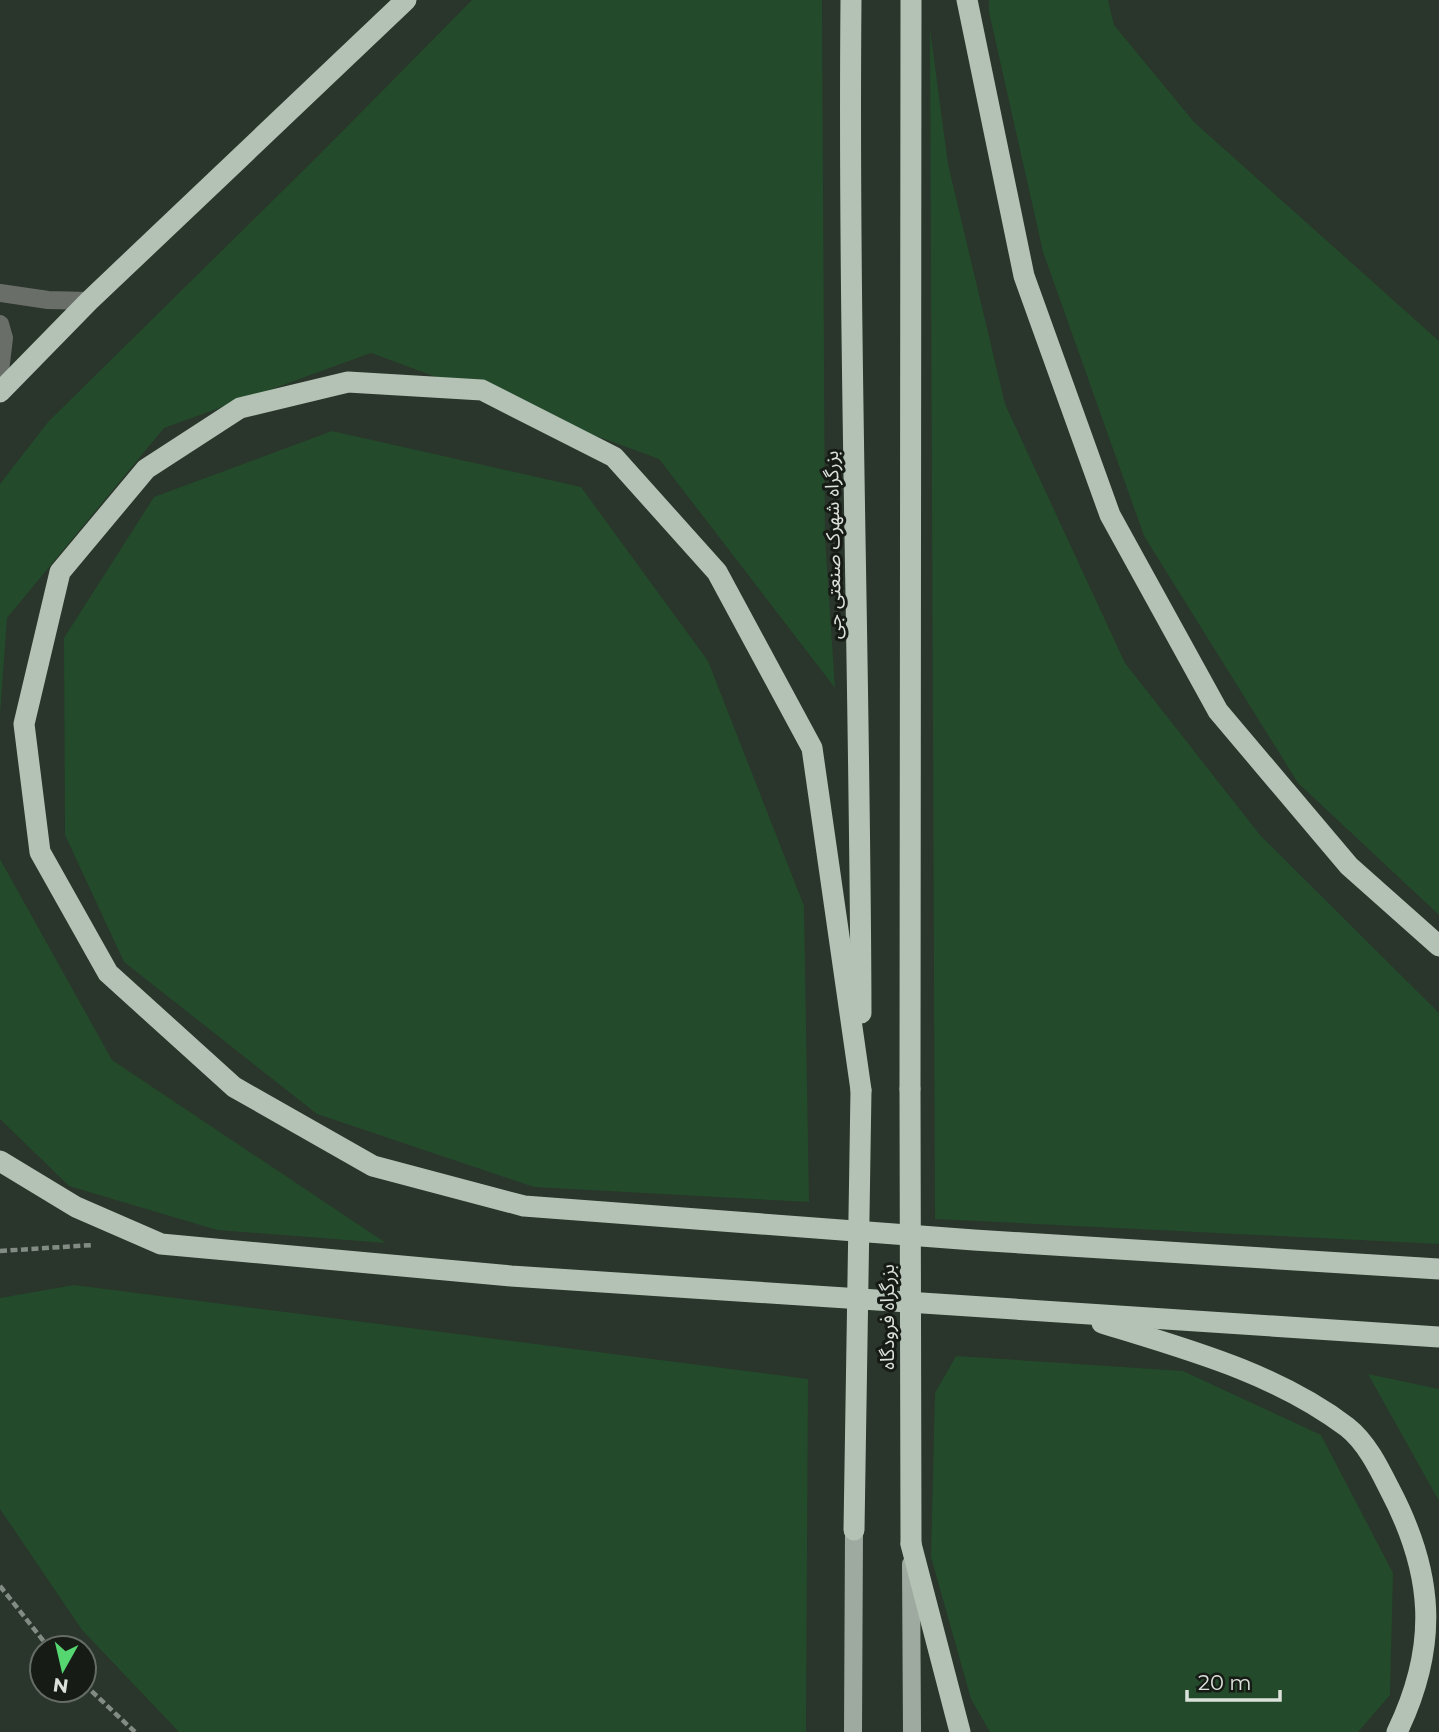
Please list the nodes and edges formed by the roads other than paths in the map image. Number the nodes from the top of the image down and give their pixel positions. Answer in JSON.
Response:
{"nodes":[{"id":1,"x":406,"y":0,"type":"edge"},
{"id":2,"x":851,"y":0,"type":"edge"},
{"id":3,"x":911,"y":0,"type":"edge"},
{"id":4,"x":967,"y":0,"type":"edge"},
{"id":5,"x":0,"y":293,"type":"edge"},
{"id":6,"x":89,"y":301,"type":"junction"},
{"id":7,"x":0,"y":324,"type":"edge"},
{"id":8,"x":0,"y":371,"type":"edge"},
{"id":9,"x":0,"y":392,"type":"edge"},
{"id":10,"x":1439,"y":946,"type":"edge"},
{"id":11,"x":861,"y":1090,"type":"junction"},
{"id":12,"x":0,"y":1161,"type":"edge"},
{"id":13,"x":1439,"y":1269,"type":"edge"},
{"id":14,"x":1070,"y":1313,"type":"junction"},
{"id":15,"x":1439,"y":1336,"type":"edge"},
{"id":16,"x":854,"y":1530,"type":"joint"},
{"id":17,"x":911,"y":1544,"type":"junction"},
{"id":18,"x":853,"y":1732,"type":"edge"},
{"id":19,"x":912,"y":1732,"type":"edge"},
{"id":20,"x":960,"y":1732,"type":"edge"},
{"id":21,"x":1396,"y":1732,"type":"edge"}],
"edges":[{"from":1,"to":6,"type":"highway"},
{"from":2,"to":11,"type":"highway","name":"بزرگراه شهرک صنعتی جی"},
{"from":3,"to":17,"type":"highway","name":"بزرگراه فرودگاه","bridge":true},
{"from":4,"to":10,"type":"highway"},
{"from":5,"to":6,"type":"lane"},
{"from":6,"to":9,"type":"highway"},
{"from":7,"to":8,"type":"lane"},
{"from":11,"to":13,"type":"highway"},
{"from":11,"to":16,"type":"highway","name":"بزرگراه فرودگاه","bridge":true},
{"from":12,"to":14,"type":"highway"},
{"from":14,"to":15,"type":"highway"},
{"from":14,"to":21,"type":"highway"},
{"from":16,"to":18,"type":"main road"},
{"from":17,"to":19,"type":"main road"},
{"from":17,"to":20,"type":"highway","name":"بزرگراه فرودگاه"}]}
